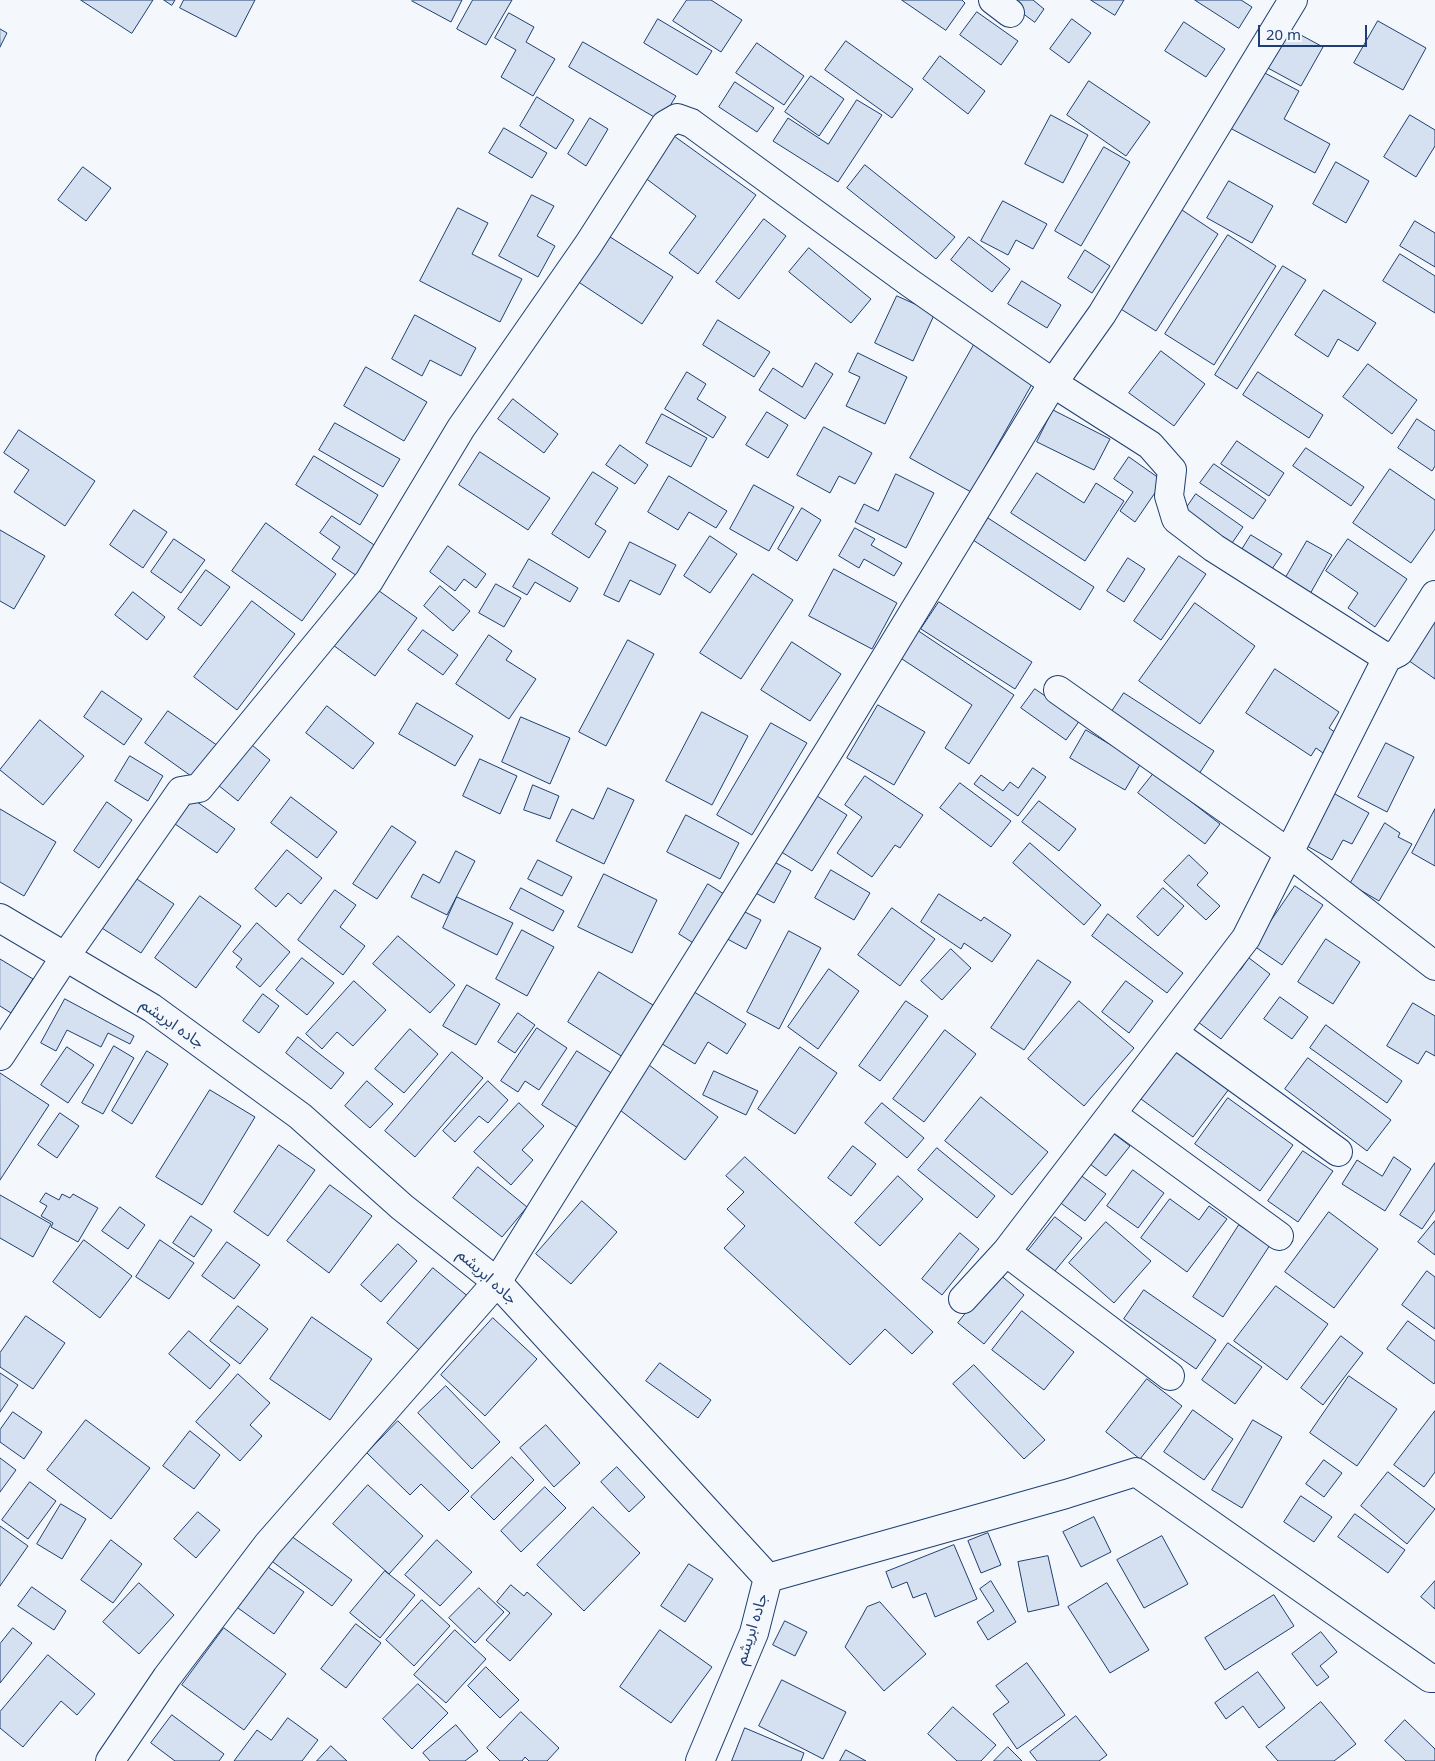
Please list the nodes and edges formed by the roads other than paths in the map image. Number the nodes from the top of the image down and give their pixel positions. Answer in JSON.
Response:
{"nodes":[{"id":1,"x":1293,"y":0,"type":"edge"},
{"id":2,"x":1053,"y":383,"type":"junction"},
{"id":3,"x":1435,"y":595,"type":"edge"},
{"id":4,"x":1387,"y":658,"type":"junction"},
{"id":5,"x":1058,"y":690,"type":"dead end"},
{"id":6,"x":1289,"y":853,"type":"junction"},
{"id":7,"x":0,"y":918,"type":"edge"},
{"id":8,"x":65,"y":956,"type":"junction"},
{"id":9,"x":1435,"y":966,"type":"edge"},
{"id":10,"x":1174,"y":1032,"type":"junction"},
{"id":11,"x":0,"y":1056,"type":"edge"},
{"id":12,"x":1112,"y":1114,"type":"junction"},
{"id":13,"x":1338,"y":1152,"type":"dead end"},
{"id":14,"x":1279,"y":1236,"type":"dead end"},
{"id":15,"x":1006,"y":1252,"type":"junction"},
{"id":16,"x":497,"y":1282,"type":"junction"},
{"id":17,"x":963,"y":1299,"type":"dead end"},
{"id":18,"x":1170,"y":1376,"type":"dead end"},
{"id":19,"x":768,"y":1578,"type":"junction"},
{"id":20,"x":1435,"y":1678,"type":"edge"},
{"id":21,"x":110,"y":1761,"type":"edge"},
{"id":22,"x":700,"y":1761,"type":"edge"}],
"edges":[{"from":1,"to":2,"type":"street"},
{"from":2,"to":4,"type":"street"},
{"from":2,"to":8,"type":"street"},
{"from":2,"to":16,"type":"street"},
{"from":3,"to":4,"type":"street"},
{"from":4,"to":6,"type":"street"},
{"from":5,"to":6,"type":"street"},
{"from":6,"to":9,"type":"street"},
{"from":6,"to":10,"type":"street"},
{"from":7,"to":8,"type":"street","name":"جاده ابریشم"},
{"from":8,"to":11,"type":"street"},
{"from":8,"to":16,"type":"street","name":"جاده ابریشم"},
{"from":10,"to":12,"type":"street"},
{"from":10,"to":13,"type":"street"},
{"from":12,"to":14,"type":"street"},
{"from":12,"to":15,"type":"street"},
{"from":15,"to":17,"type":"street"},
{"from":15,"to":18,"type":"street"},
{"from":16,"to":19,"type":"street","name":"جاده ابریشم"},
{"from":16,"to":21,"type":"street"},
{"from":19,"to":20,"type":"street"},
{"from":19,"to":22,"type":"street","name":"جاده ابریشم"}]}
